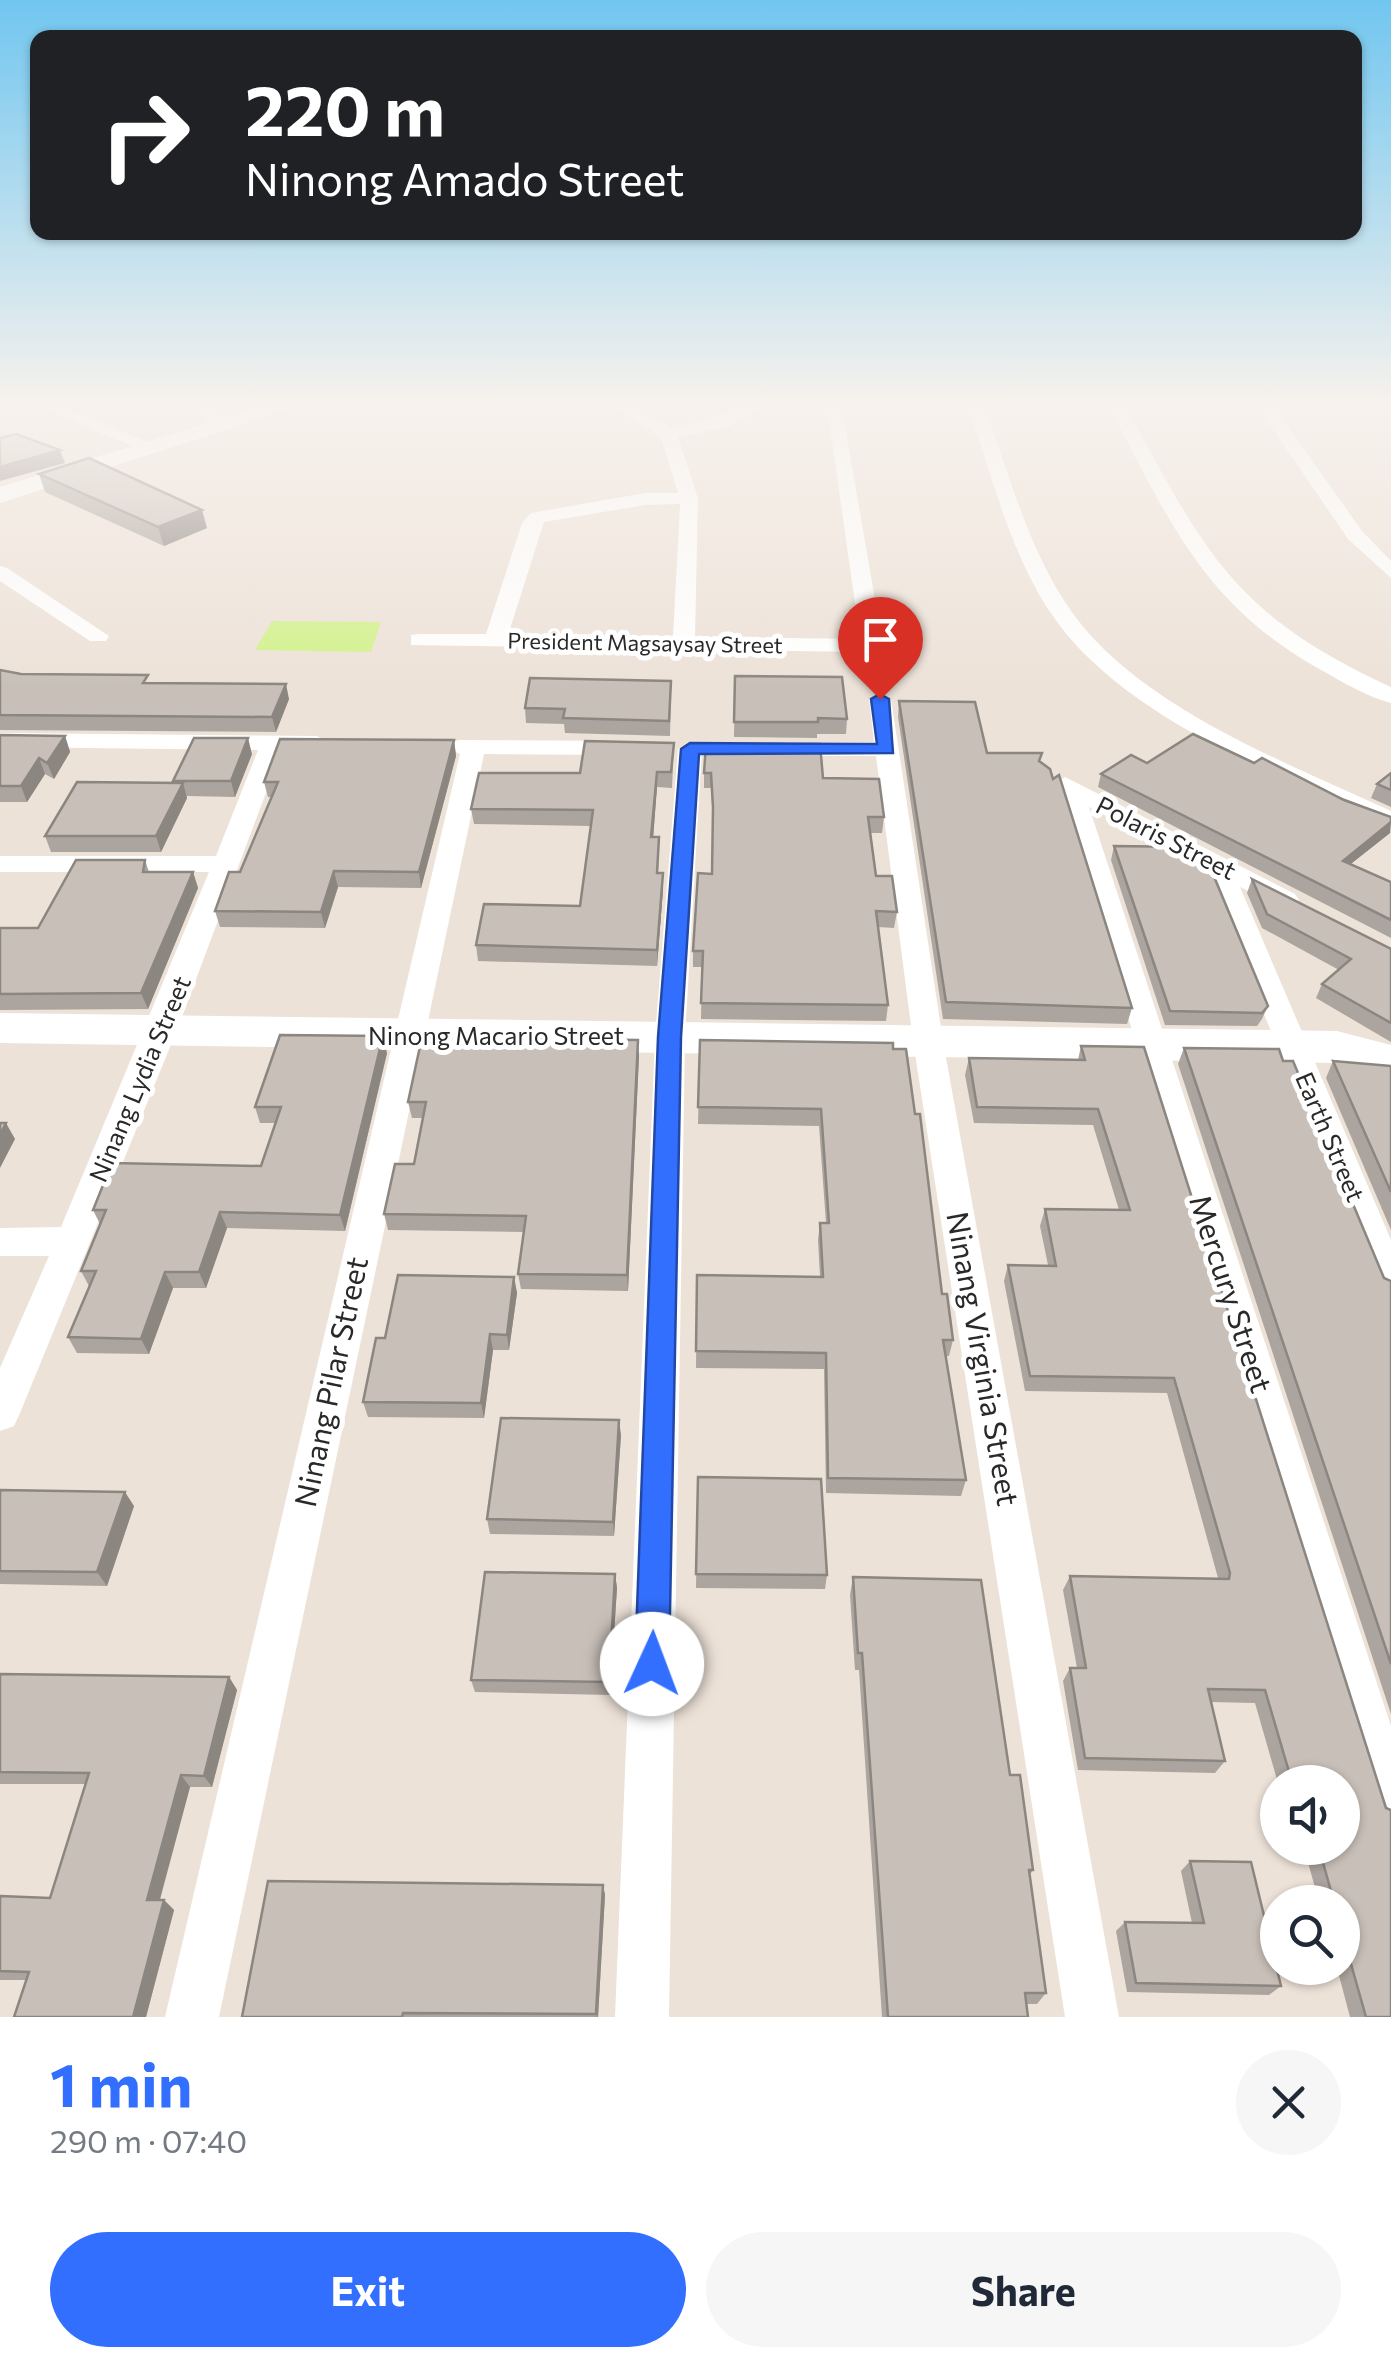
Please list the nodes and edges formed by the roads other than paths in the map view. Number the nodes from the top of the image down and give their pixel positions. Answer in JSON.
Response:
{"nodes":[{"id":1,"x":849,"y":497,"type":"edge"},
{"id":2,"x":1010,"y":497,"type":"edge"},
{"id":3,"x":1168,"y":497,"type":"edge"},
{"id":4,"x":1328,"y":497,"type":"edge"},
{"id":5,"x":689,"y":498,"type":"joint"},
{"id":6,"x":0,"y":572,"type":"edge"},
{"id":7,"x":1391,"y":572,"type":"edge"},
{"id":8,"x":98,"y":636,"type":"dead end"},
{"id":9,"x":419,"y":640,"type":"dead end"},
{"id":10,"x":495,"y":641,"type":"junction"},
{"id":11,"x":684,"y":644,"type":"junction"},
{"id":12,"x":872,"y":646,"type":"junction"},
{"id":13,"x":1391,"y":696,"type":"edge"},
{"id":14,"x":0,"y":740,"type":"edge"},
{"id":15,"x":273,"y":742,"type":"junction"},
{"id":16,"x":346,"y":744,"type":"edge"},
{"id":17,"x":750,"y":749,"type":"edge"},
{"id":18,"x":887,"y":749,"type":"junction"},
{"id":19,"x":1060,"y":781,"type":"joint"},
{"id":20,"x":1391,"y":821,"type":"edge"},
{"id":21,"x":0,"y":864,"type":"edge"},
{"id":22,"x":226,"y":864,"type":"junction"},
{"id":23,"x":1218,"y":865,"type":"junction"},
{"id":24,"x":1304,"y":910,"type":"edge"},
{"id":25,"x":0,"y":1028,"type":"edge"},
{"id":26,"x":162,"y":1030,"type":"junction"},
{"id":27,"x":409,"y":1036,"type":"junction"},
{"id":28,"x":670,"y":1037,"type":"junction"},
{"id":29,"x":928,"y":1041,"type":"junction"},
{"id":30,"x":1151,"y":1046,"type":"junction"},
{"id":31,"x":1292,"y":1046,"type":"junction"},
{"id":32,"x":1391,"y":1063,"type":"edge"},
{"id":33,"x":72,"y":1241,"type":"junction"},
{"id":34,"x":0,"y":1242,"type":"edge"},
{"id":35,"x":1391,"y":1282,"type":"edge"},
{"id":36,"x":0,"y":1413,"type":"edge"},
{"id":37,"x":1391,"y":1799,"type":"edge"},
{"id":38,"x":192,"y":2017,"type":"edge"},
{"id":39,"x":642,"y":2017,"type":"edge"},
{"id":40,"x":1092,"y":2017,"type":"edge"}],
"edges":[{"from":1,"to":12,"type":"street","name":"Ninang Virginia Street"},
{"from":2,"to":20,"type":"street"},
{"from":3,"to":13,"type":"street"},
{"from":4,"to":7,"type":"street"},
{"from":5,"to":10,"type":"street"},
{"from":5,"to":11,"type":"street"},
{"from":6,"to":8,"type":"street"},
{"from":9,"to":10,"type":"street","name":"President Magsaysay Street"},
{"from":10,"to":11,"type":"street","name":"President Magsaysay Street"},
{"from":11,"to":12,"type":"street","name":"President Magsaysay Street"},
{"from":12,"to":18,"type":"street","name":"Ninang Virginia Street"},
{"from":14,"to":15,"type":"street"},
{"from":15,"to":16,"type":"street"},
{"from":15,"to":22,"type":"street","name":"Ninang Lydia Street"},
{"from":17,"to":18,"type":"street"},
{"from":18,"to":29,"type":"street","name":"Ninang Virginia Street"},
{"from":19,"to":23,"type":"street","name":"Polaris Street"},
{"from":19,"to":30,"type":"street","name":"Mercury Street"},
{"from":21,"to":22,"type":"street"},
{"from":22,"to":26,"type":"street","name":"Ninang Lydia Street"},
{"from":23,"to":24,"type":"street","name":"Polaris Street"},
{"from":23,"to":31,"type":"street","name":"Earth Street"},
{"from":25,"to":26,"type":"street","name":"Ninong Macario Street"},
{"from":26,"to":27,"type":"street","name":"Ninong Macario Street"},
{"from":26,"to":33,"type":"street","name":"Ninang Lydia Street"},
{"from":27,"to":28,"type":"street","name":"Ninong Macario Street"},
{"from":27,"to":28,"type":"street","name":"Ninang Pilar Street"},
{"from":27,"to":38,"type":"street","name":"Ninang Pilar Street"},
{"from":28,"to":29,"type":"street","name":"Ninong Macario Street"},
{"from":28,"to":39,"type":"street"},
{"from":29,"to":30,"type":"street","name":"Ninong Macario Street"},
{"from":29,"to":40,"type":"street","name":"Ninang Virginia Street"},
{"from":30,"to":31,"type":"street","name":"Ninong Macario Street"},
{"from":30,"to":37,"type":"street","name":"Mercury Street"},
{"from":31,"to":32,"type":"street","name":"Ninong Macario Street"},
{"from":31,"to":35,"type":"street","name":"Earth Street"},
{"from":33,"to":34,"type":"street"},
{"from":33,"to":36,"type":"street","name":"Ninang Lydia Street"}]}
